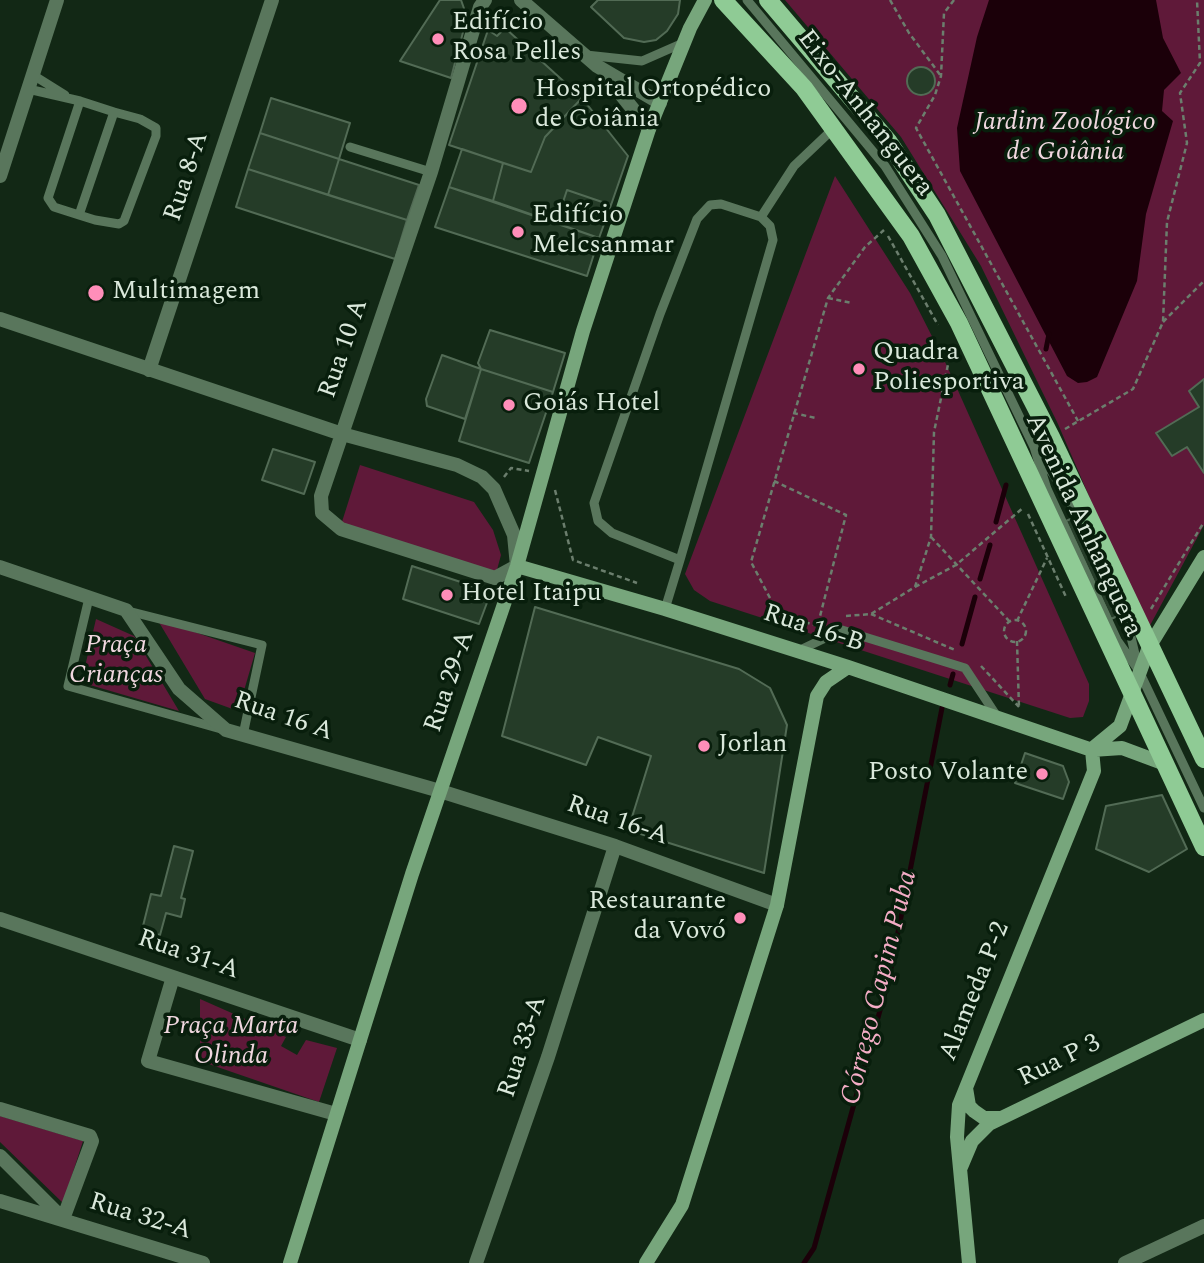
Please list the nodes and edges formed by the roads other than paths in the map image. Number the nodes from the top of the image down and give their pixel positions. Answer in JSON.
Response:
{"nodes":[{"id":1,"x":57,"y":0,"type":"edge"},
{"id":2,"x":272,"y":0,"type":"edge"},
{"id":3,"x":485,"y":0,"type":"edge"},
{"id":4,"x":521,"y":0,"type":"edge"},
{"id":5,"x":705,"y":0,"type":"edge"},
{"id":6,"x":723,"y":0,"type":"edge"},
{"id":7,"x":747,"y":0,"type":"edge"},
{"id":8,"x":768,"y":0,"type":"edge"},
{"id":9,"x":685,"y":42,"type":"junction"},
{"id":10,"x":585,"y":55,"type":"junction"},
{"id":11,"x":597,"y":65,"type":"junction"},
{"id":12,"x":30,"y":82,"type":"junction"},
{"id":13,"x":69,"y":99,"type":"junction"},
{"id":14,"x":80,"y":101,"type":"junction"},
{"id":15,"x":660,"y":103,"type":"junction"},
{"id":16,"x":114,"y":113,"type":"junction"},
{"id":17,"x":834,"y":128,"type":"junction"},
{"id":18,"x":649,"y":129,"type":"junction"},
{"id":19,"x":350,"y":147,"type":"dead end"},
{"id":20,"x":431,"y":173,"type":"junction"},
{"id":21,"x":0,"y":176,"type":"edge"},
{"id":22,"x":79,"y":215,"type":"junction"},
{"id":23,"x":761,"y":218,"type":"junction"},
{"id":24,"x":0,"y":319,"type":"edge"},
{"id":25,"x":149,"y":370,"type":"junction"},
{"id":26,"x":342,"y":433,"type":"junction"},
{"id":27,"x":1034,"y":447,"type":"junction"},
{"id":28,"x":1204,"y":557,"type":"edge"},
{"id":29,"x":680,"y":560,"type":"junction"},
{"id":30,"x":517,"y":566,"type":"junction"},
{"id":31,"x":0,"y":567,"type":"edge"},
{"id":32,"x":89,"y":598,"type":"junction"},
{"id":33,"x":668,"y":602,"type":"junction"},
{"id":34,"x":127,"y":610,"type":"junction"},
{"id":35,"x":1149,"y":647,"type":"junction"},
{"id":36,"x":798,"y":651,"type":"junction"},
{"id":37,"x":848,"y":667,"type":"junction"},
{"id":38,"x":1139,"y":671,"type":"junction"},
{"id":39,"x":1131,"y":696,"type":"junction"},
{"id":40,"x":996,"y":715,"type":"junction"},
{"id":41,"x":226,"y":730,"type":"junction"},
{"id":42,"x":243,"y":735,"type":"junction"},
{"id":43,"x":1092,"y":750,"type":"junction"},
{"id":44,"x":1204,"y":759,"type":"edge"},
{"id":45,"x":1165,"y":764,"type":"junction"},
{"id":46,"x":440,"y":791,"type":"junction"},
{"id":47,"x":1204,"y":808,"type":"edge"},
{"id":48,"x":615,"y":846,"type":"junction"},
{"id":49,"x":1204,"y":847,"type":"edge"},
{"id":50,"x":777,"y":905,"type":"junction"},
{"id":51,"x":0,"y":919,"type":"edge"},
{"id":52,"x":173,"y":977,"type":"junction"},
{"id":53,"x":1204,"y":1020,"type":"edge"},
{"id":54,"x":360,"y":1040,"type":"junction"},
{"id":55,"x":965,"y":1083,"type":"junction"},
{"id":56,"x":0,"y":1109,"type":"edge"},
{"id":57,"x":336,"y":1114,"type":"junction"},
{"id":58,"x":1005,"y":1116,"type":"junction"},
{"id":59,"x":0,"y":1156,"type":"edge"},
{"id":60,"x":959,"y":1171,"type":"junction"},
{"id":61,"x":0,"y":1201,"type":"edge"},
{"id":62,"x":63,"y":1219,"type":"junction"},
{"id":63,"x":1204,"y":1226,"type":"edge"},
{"id":64,"x":203,"y":1263,"type":"edge"},
{"id":65,"x":290,"y":1263,"type":"edge"},
{"id":66,"x":476,"y":1263,"type":"edge"},
{"id":67,"x":646,"y":1263,"type":"edge"},
{"id":68,"x":969,"y":1263,"type":"edge"},
{"id":69,"x":1125,"y":1263,"type":"edge"}],
"edges":[{"from":1,"to":12,"type":"street"},
{"from":2,"to":25,"type":"street","name":"Rua 8-A"},
{"from":3,"to":20,"type":"street","name":"Rua 10 A"},
{"from":4,"to":10,"type":"street"},
{"from":5,"to":9,"type":"street","name":"Rua 29-A"},
{"from":6,"to":17,"type":"main road","name":"Avenida Anhanguera"},
{"from":7,"to":27,"type":"lane","name":"Eixo-Anhanguera"},
{"from":8,"to":35,"type":"main road","name":"Avenida Anhanguera"},
{"from":9,"to":10,"type":"lane"},
{"from":9,"to":15,"type":"street","name":"Rua 29-A"},
{"from":10,"to":11,"type":"street"},
{"from":11,"to":15,"type":"street"},
{"from":11,"to":18,"type":"street"},
{"from":12,"to":13,"type":"lane"},
{"from":12,"to":13,"type":"lane"},
{"from":12,"to":21,"type":"street"},
{"from":13,"to":14,"type":"lane"},
{"from":14,"to":16,"type":"lane"},
{"from":14,"to":22,"type":"lane"},
{"from":15,"to":18,"type":"street","name":"Rua 29-A"},
{"from":16,"to":22,"type":"lane"},
{"from":16,"to":22,"type":"lane"},
{"from":17,"to":23,"type":"lane"},
{"from":17,"to":39,"type":"main road","name":"Avenida Anhanguera"},
{"from":18,"to":30,"type":"street","name":"Rua 29-A"},
{"from":19,"to":20,"type":"lane"},
{"from":20,"to":26,"type":"street","name":"Rua 10 A"},
{"from":23,"to":29,"type":"lane"},
{"from":23,"to":29,"type":"lane"},
{"from":24,"to":25,"type":"street"},
{"from":25,"to":26,"type":"street"},
{"from":26,"to":30,"type":"street"},
{"from":26,"to":30,"type":"street","name":"Rua 10 A"},
{"from":27,"to":38,"type":"lane","name":"Eixo-Anhanguera"},
{"from":27,"to":38,"type":"lane","name":"Eixo-Anhanguera"},
{"from":28,"to":35,"type":"street"},
{"from":29,"to":33,"type":"lane"},
{"from":30,"to":33,"type":"street","name":"Rua 16-B"},
{"from":30,"to":46,"type":"street","name":"Rua 29-A"},
{"from":31,"to":32,"type":"street"},
{"from":32,"to":34,"type":"street"},
{"from":32,"to":41,"type":"lane"},
{"from":33,"to":36,"type":"street","name":"Rua 16-B"},
{"from":34,"to":41,"type":"street","name":"Rua 16 A"},
{"from":34,"to":42,"type":"lane"},
{"from":35,"to":38,"type":"street"},
{"from":35,"to":44,"type":"main road","name":"Avenida Anhanguera"},
{"from":36,"to":37,"type":"street","name":"Rua 16-B"},
{"from":36,"to":40,"type":"lane"},
{"from":37,"to":40,"type":"street","name":"Rua 16-B"},
{"from":37,"to":50,"type":"street"},
{"from":38,"to":39,"type":"street"},
{"from":38,"to":47,"type":"lane","name":"Eixo-Anhanguera"},
{"from":39,"to":43,"type":"street"},
{"from":39,"to":45,"type":"main road","name":"Avenida Anhanguera"},
{"from":40,"to":43,"type":"street","name":"Rua 16-B"},
{"from":41,"to":42,"type":"street","name":"Rua 16 A"},
{"from":42,"to":46,"type":"street","name":"Rua 16 A"},
{"from":43,"to":45,"type":"street","name":"Rua 16-B"},
{"from":43,"to":55,"type":"street","name":"Alameda P-2"},
{"from":45,"to":49,"type":"main road","name":"Avenida Anhanguera"},
{"from":46,"to":48,"type":"street","name":"Rua 16-A"},
{"from":46,"to":54,"type":"street","name":"Rua 29-A"},
{"from":48,"to":50,"type":"street","name":"Rua 16-A"},
{"from":48,"to":66,"type":"street","name":"Rua 33-A"},
{"from":50,"to":67,"type":"street"},
{"from":51,"to":52,"type":"street","name":"Rua 31-A"},
{"from":52,"to":54,"type":"street","name":"Rua 31-A"},
{"from":52,"to":57,"type":"street"},
{"from":53,"to":58,"type":"street","name":"Rua P 3"},
{"from":54,"to":57,"type":"street","name":"Rua 29-A"},
{"from":55,"to":58,"type":"street"},
{"from":55,"to":60,"type":"street","name":"Alameda P-2"},
{"from":56,"to":62,"type":"street","name":"Rua 32-A"},
{"from":57,"to":65,"type":"street","name":"Rua 29-A"},
{"from":58,"to":60,"type":"street","name":"Rua P 3"},
{"from":59,"to":62,"type":"street","name":"Rua 32-A"},
{"from":60,"to":68,"type":"street","name":"Alameda P-2"},
{"from":61,"to":62,"type":"street","name":"Rua 32-A"},
{"from":62,"to":64,"type":"street","name":"Rua 32-A"},
{"from":63,"to":69,"type":"street"}]}
